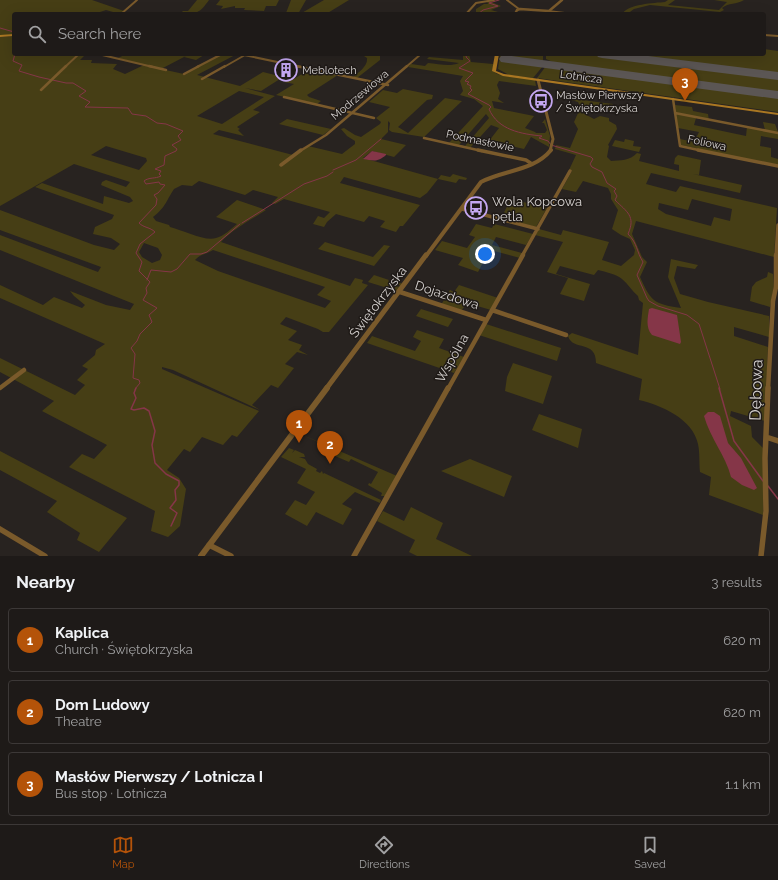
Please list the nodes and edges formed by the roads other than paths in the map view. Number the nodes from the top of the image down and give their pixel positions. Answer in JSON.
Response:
{"nodes":[{"id":1,"x":137,"y":0,"type":"edge"},
{"id":2,"x":494,"y":0,"type":"edge"},
{"id":3,"x":507,"y":0,"type":"edge"},
{"id":4,"x":562,"y":0,"type":"edge"},
{"id":5,"x":519,"y":9,"type":"junction"},
{"id":6,"x":548,"y":11,"type":"junction"},
{"id":7,"x":123,"y":12,"type":"edge"},
{"id":8,"x":468,"y":12,"type":"edge"},
{"id":9,"x":517,"y":12,"type":"edge"},
{"id":10,"x":556,"y":12,"type":"edge"},
{"id":11,"x":766,"y":34,"type":"edge"},
{"id":12,"x":12,"y":35,"type":"edge"},
{"id":13,"x":0,"y":36,"type":"edge"},
{"id":14,"x":778,"y":36,"type":"edge"},
{"id":15,"x":78,"y":56,"type":"edge"},
{"id":16,"x":106,"y":56,"type":"edge"},
{"id":17,"x":218,"y":56,"type":"edge"},
{"id":18,"x":243,"y":56,"type":"edge"},
{"id":19,"x":250,"y":56,"type":"edge"},
{"id":20,"x":419,"y":56,"type":"edge"},
{"id":21,"x":497,"y":56,"type":"edge"},
{"id":22,"x":166,"y":70,"type":"dead end"},
{"id":23,"x":184,"y":74,"type":"dead end"},
{"id":24,"x":202,"y":79,"type":"dead end"},
{"id":25,"x":538,"y":80,"type":"junction"},
{"id":26,"x":388,"y":85,"type":"junction"},
{"id":27,"x":41,"y":90,"type":"dead end"},
{"id":28,"x":284,"y":97,"type":"dead end"},
{"id":29,"x":673,"y":99,"type":"junction"},
{"id":30,"x":353,"y":113,"type":"junction"},
{"id":31,"x":675,"y":113,"type":"junction"},
{"id":32,"x":778,"y":114,"type":"edge"},
{"id":33,"x":374,"y":118,"type":"dead end"},
{"id":34,"x":778,"y":134,"type":"edge"},
{"id":35,"x":424,"y":138,"type":"dead end"},
{"id":36,"x":532,"y":164,"type":"junction"},
{"id":37,"x":281,"y":165,"type":"dead end"},
{"id":38,"x":778,"y":166,"type":"edge"},
{"id":39,"x":570,"y":171,"type":"dead end"},
{"id":40,"x":462,"y":209,"type":"junction"},
{"id":41,"x":778,"y":226,"type":"edge"},
{"id":42,"x":538,"y":229,"type":"junction"},
{"id":43,"x":400,"y":292,"type":"junction"},
{"id":44,"x":492,"y":310,"type":"junction"},
{"id":45,"x":486,"y":320,"type":"junction"},
{"id":46,"x":566,"y":335,"type":"dead end"},
{"id":47,"x":24,"y":370,"type":"dead end"},
{"id":48,"x":0,"y":388,"type":"edge"},
{"id":49,"x":766,"y":437,"type":"junction"},
{"id":50,"x":778,"y":441,"type":"edge"},
{"id":51,"x":0,"y":529,"type":"edge"},
{"id":52,"x":209,"y":545,"type":"junction"},
{"id":53,"x":45,"y":556,"type":"edge"},
{"id":54,"x":201,"y":556,"type":"edge"},
{"id":55,"x":230,"y":556,"type":"edge"},
{"id":56,"x":354,"y":556,"type":"edge"},
{"id":57,"x":761,"y":556,"type":"edge"}],
"edges":[{"from":1,"to":7,"type":"street"},
{"from":2,"to":8,"type":"street"},
{"from":3,"to":5,"type":"street"},
{"from":4,"to":6,"type":"street"},
{"from":5,"to":6,"type":"street"},
{"from":5,"to":9,"type":"street"},
{"from":6,"to":10,"type":"street"},
{"from":11,"to":14,"type":"street"},
{"from":12,"to":13,"type":"main road"},
{"from":15,"to":27,"type":"street"},
{"from":16,"to":22,"type":"street"},
{"from":17,"to":23,"type":"street"},
{"from":18,"to":24,"type":"street"},
{"from":19,"to":26,"type":"street"},
{"from":20,"to":26,"type":"street","name":"Modrzewiowa"},
{"from":21,"to":25,"type":"main road","name":"Lotnicza"},
{"from":25,"to":29,"type":"main road","name":"Lotnicza"},
{"from":25,"to":36,"type":"street","name":"Świętokrzyska"},
{"from":26,"to":30,"type":"street","name":"Modrzewiowa"},
{"from":28,"to":30,"type":"street"},
{"from":29,"to":31,"type":"street","name":"Foliowa"},
{"from":29,"to":32,"type":"main road","name":"Lotnicza"},
{"from":30,"to":33,"type":"street"},
{"from":30,"to":37,"type":"street","name":"Modrzewiowa"},
{"from":31,"to":34,"type":"street"},
{"from":31,"to":38,"type":"street","name":"Foliowa"},
{"from":35,"to":36,"type":"street","name":"Podmasłowie"},
{"from":36,"to":40,"type":"street","name":"Świętokrzyska"},
{"from":39,"to":42,"type":"street","name":"Wspólna"},
{"from":40,"to":42,"type":"street"},
{"from":40,"to":43,"type":"street","name":"Świętokrzyska"},
{"from":41,"to":49,"type":"street","name":"Dębowa"},
{"from":42,"to":44,"type":"street","name":"Wspólna"},
{"from":43,"to":45,"type":"street","name":"Dojazdowa"},
{"from":43,"to":52,"type":"street","name":"Świętokrzyska"},
{"from":44,"to":45,"type":"street","name":"Wspólna"},
{"from":44,"to":46,"type":"street","name":"Dojazdowa"},
{"from":45,"to":56,"type":"street","name":"Wspólna"},
{"from":47,"to":48,"type":"street"},
{"from":49,"to":50,"type":"street"},
{"from":49,"to":57,"type":"street","name":"Dębowa"},
{"from":51,"to":53,"type":"street"},
{"from":52,"to":54,"type":"street","name":"Świętokrzyska"},
{"from":52,"to":55,"type":"street"}]}
